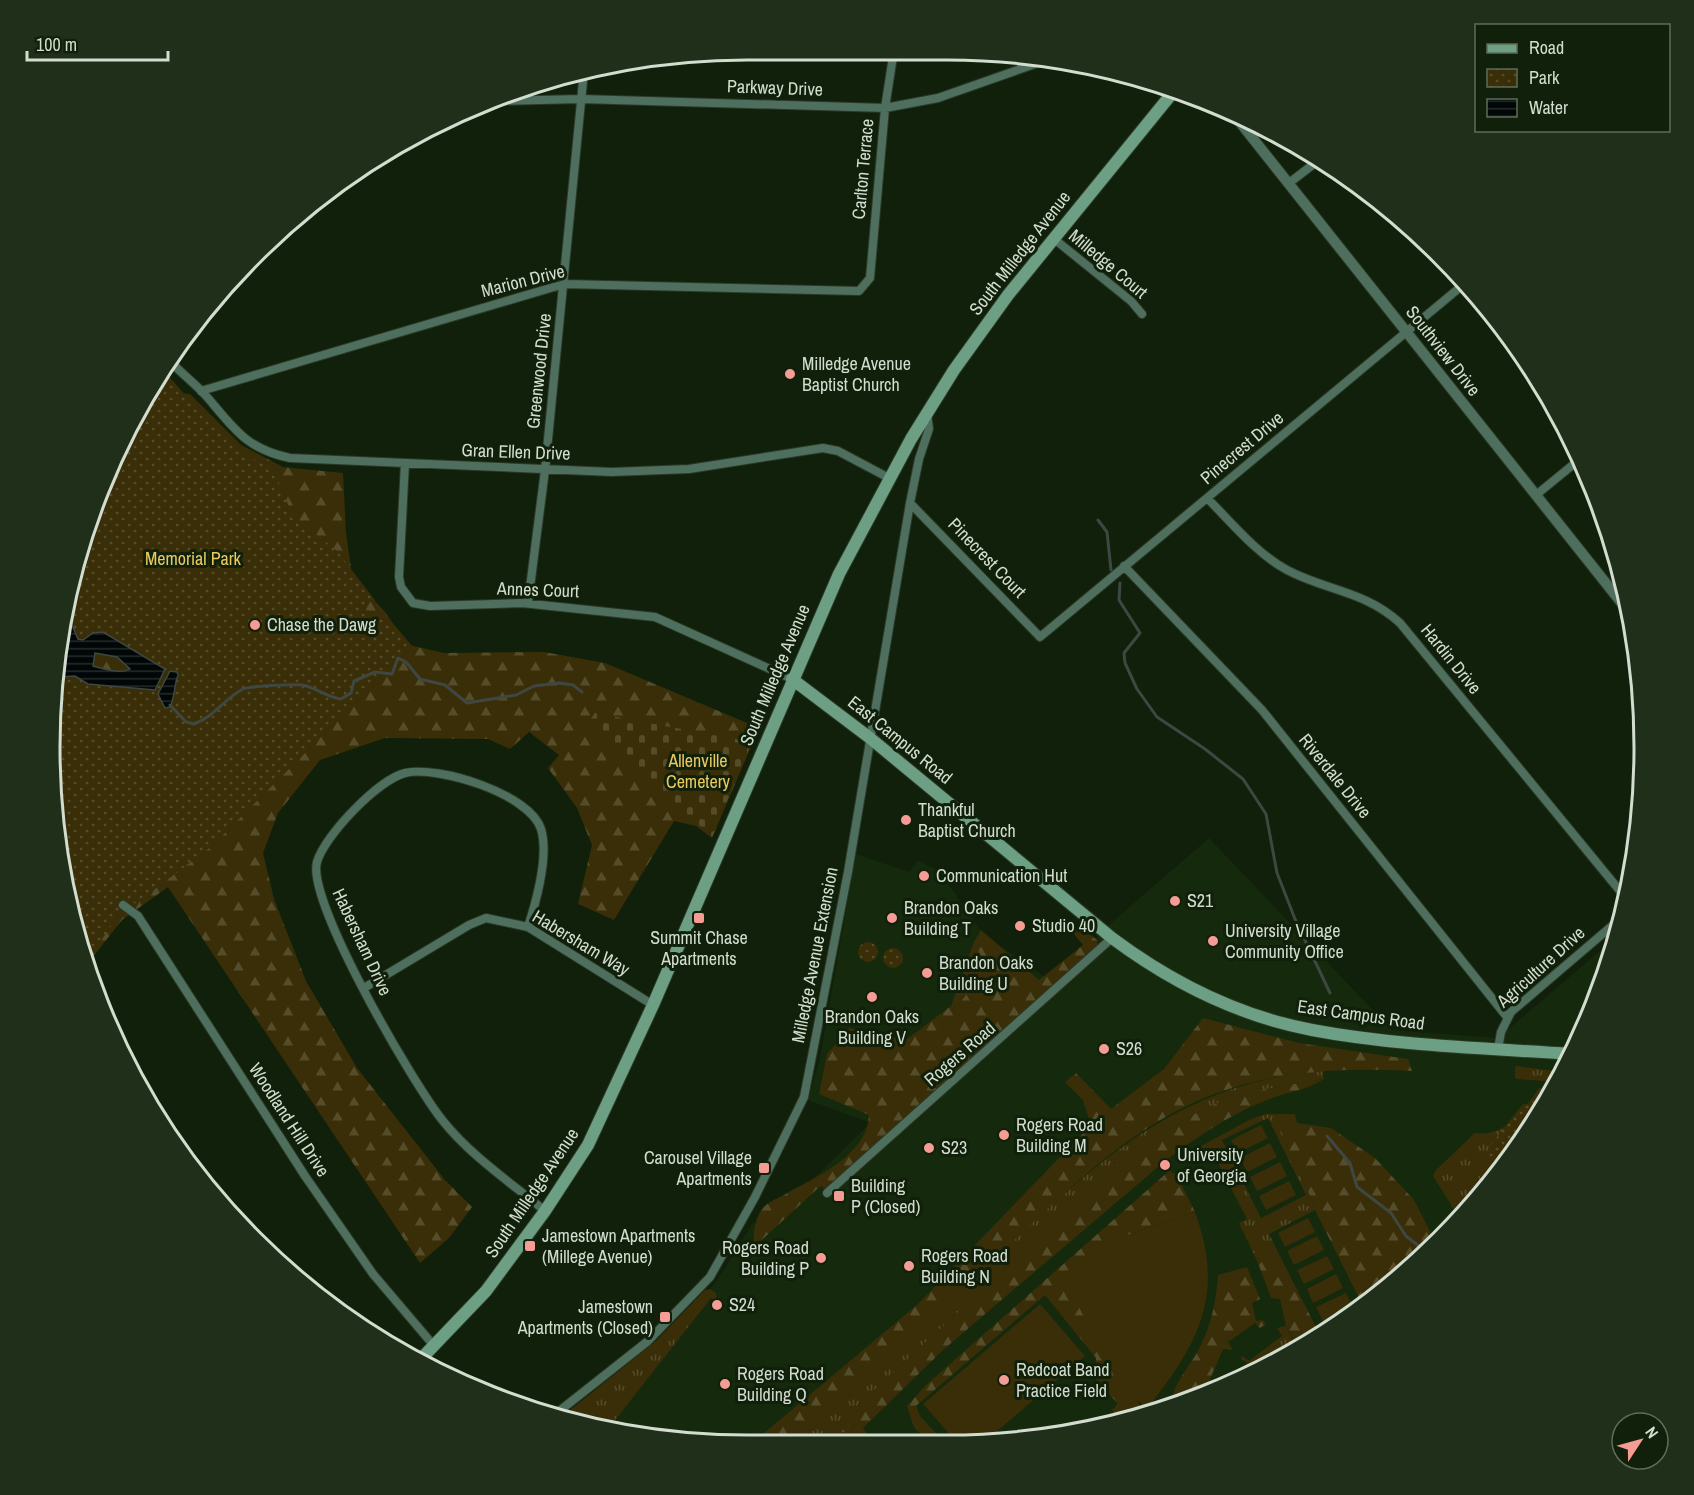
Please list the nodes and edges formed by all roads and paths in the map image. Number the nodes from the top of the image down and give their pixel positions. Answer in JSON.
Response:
{"nodes":[{"id":1,"x":892,"y":60,"type":"edge"},
{"id":2,"x":1029,"y":65,"type":"edge"},
{"id":3,"x":583,"y":80,"type":"edge"},
{"id":4,"x":1169,"y":97,"type":"edge"},
{"id":5,"x":581,"y":99,"type":"junction"},
{"id":6,"x":515,"y":101,"type":"edge"},
{"id":7,"x":885,"y":108,"type":"junction"},
{"id":8,"x":1245,"y":128,"type":"edge"},
{"id":9,"x":1312,"y":166,"type":"edge"},
{"id":10,"x":1289,"y":183,"type":"junction"},
{"id":11,"x":1053,"y":238,"type":"junction"},
{"id":12,"x":564,"y":284,"type":"junction"},
{"id":13,"x":863,"y":289,"type":"joint"},
{"id":14,"x":1458,"y":289,"type":"edge"},
{"id":15,"x":1142,"y":314,"type":"dead end"},
{"id":16,"x":1407,"y":332,"type":"junction"},
{"id":17,"x":176,"y":367,"type":"edge"},
{"id":18,"x":201,"y":391,"type":"junction"},
{"id":19,"x":927,"y":413,"type":"junction"},
{"id":20,"x":405,"y":464,"type":"junction"},
{"id":21,"x":1573,"y":465,"type":"edge"},
{"id":22,"x":545,"y":470,"type":"junction"},
{"id":23,"x":889,"y":478,"type":"junction"},
{"id":24,"x":1536,"y":495,"type":"junction"},
{"id":25,"x":1208,"y":498,"type":"junction"},
{"id":26,"x":910,"y":503,"type":"junction"},
{"id":27,"x":1124,"y":566,"type":"junction"},
{"id":28,"x":1617,"y":598,"type":"edge"},
{"id":29,"x":528,"y":603,"type":"junction"},
{"id":30,"x":1040,"y":637,"type":"joint"},
{"id":31,"x":792,"y":679,"type":"junction"},
{"id":32,"x":870,"y":738,"type":"junction"},
{"id":33,"x":1619,"y":890,"type":"edge"},
{"id":34,"x":123,"y":905,"type":"dead end"},
{"id":35,"x":528,"y":927,"type":"junction"},
{"id":36,"x":1610,"y":927,"type":"edge"},
{"id":37,"x":1112,"y":938,"type":"junction"},
{"id":38,"x":364,"y":988,"type":"junction"},
{"id":39,"x":653,"y":1005,"type":"junction"},
{"id":40,"x":1507,"y":1017,"type":"junction"},
{"id":41,"x":1498,"y":1049,"type":"junction"},
{"id":42,"x":1562,"y":1053,"type":"edge"},
{"id":43,"x":827,"y":1193,"type":"dead end"},
{"id":44,"x":545,"y":1211,"type":"junction"},
{"id":45,"x":435,"y":1347,"type":"junction"},
{"id":46,"x":426,"y":1355,"type":"edge"},
{"id":47,"x":561,"y":1409,"type":"edge"}],
"edges":[{"from":1,"to":7,"type":"street","name":"Carlton Terrace"},
{"from":2,"to":7,"type":"street","name":"Parkway Drive"},
{"from":3,"to":5,"type":"street","name":"Greenwood Drive"},
{"from":4,"to":11,"type":"main road","name":"South Milledge Avenue"},
{"from":5,"to":6,"type":"street","name":"Parkway Drive"},
{"from":5,"to":7,"type":"street","name":"Parkway Drive"},
{"from":5,"to":12,"type":"street","name":"Greenwood Drive"},
{"from":7,"to":13,"type":"street","name":"Carlton Terrace"},
{"from":8,"to":10,"type":"street","name":"Southview Drive"},
{"from":9,"to":10,"type":"street"},
{"from":10,"to":16,"type":"street","name":"Southview Drive"},
{"from":11,"to":15,"type":"street","name":"Milledge Court"},
{"from":11,"to":19,"type":"main road","name":"South Milledge Avenue"},
{"from":12,"to":13,"type":"street","name":"Marion Drive"},
{"from":12,"to":18,"type":"street","name":"Marion Drive"},
{"from":12,"to":22,"type":"street","name":"Greenwood Drive"},
{"from":14,"to":16,"type":"street","name":"Pinecrest Drive"},
{"from":16,"to":24,"type":"street","name":"Southview Drive"},
{"from":16,"to":25,"type":"street","name":"Pinecrest Drive"},
{"from":17,"to":18,"type":"street","name":"Gran Ellen Drive"},
{"from":18,"to":20,"type":"street","name":"Gran Ellen Drive"},
{"from":19,"to":23,"type":"main road","name":"South Milledge Avenue"},
{"from":19,"to":26,"type":"street","name":"Milledge Avenue Extension"},
{"from":20,"to":22,"type":"street","name":"Gran Ellen Drive"},
{"from":20,"to":29,"type":"street","name":"Annes Court"},
{"from":21,"to":24,"type":"street"},
{"from":22,"to":23,"type":"street","name":"Gran Ellen Drive"},
{"from":22,"to":29,"type":"street","name":"Greenwood Drive"},
{"from":23,"to":31,"type":"main road","name":"South Milledge Avenue"},
{"from":24,"to":28,"type":"street","name":"Southview Drive"},
{"from":25,"to":27,"type":"street","name":"Pinecrest Drive"},
{"from":25,"to":33,"type":"street","name":"Hardin Drive"},
{"from":26,"to":30,"type":"street","name":"Pinecrest Court"},
{"from":26,"to":32,"type":"street","name":"Milledge Avenue Extension"},
{"from":27,"to":30,"type":"street","name":"Pinecrest Drive"},
{"from":27,"to":40,"type":"street","name":"Riverdale Drive"},
{"from":29,"to":31,"type":"street","name":"Annes Court"},
{"from":31,"to":32,"type":"main road","name":"East Campus Road"},
{"from":31,"to":39,"type":"main road","name":"South Milledge Avenue"},
{"from":32,"to":37,"type":"main road","name":"East Campus Road"},
{"from":32,"to":47,"type":"street","name":"Milledge Avenue Extension"},
{"from":34,"to":45,"type":"street","name":"Woodland Hill Drive"},
{"from":35,"to":38,"type":"street","name":"Habersham Way"},
{"from":35,"to":38,"type":"street","name":"Habersham Drive"},
{"from":35,"to":39,"type":"street","name":"Habersham Way"},
{"from":36,"to":40,"type":"street","name":"Agriculture Drive"},
{"from":37,"to":41,"type":"main road","name":"East Campus Road"},
{"from":37,"to":43,"type":"street","name":"Rogers Road"},
{"from":38,"to":44,"type":"street","name":"Habersham Drive"},
{"from":39,"to":44,"type":"main road","name":"South Milledge Avenue"},
{"from":40,"to":41,"type":"street","name":"Agriculture Drive"},
{"from":41,"to":42,"type":"main road","name":"East Campus Road"},
{"from":44,"to":45,"type":"main road","name":"South Milledge Avenue"},
{"from":45,"to":46,"type":"main road","name":"South Milledge Avenue"}]}
